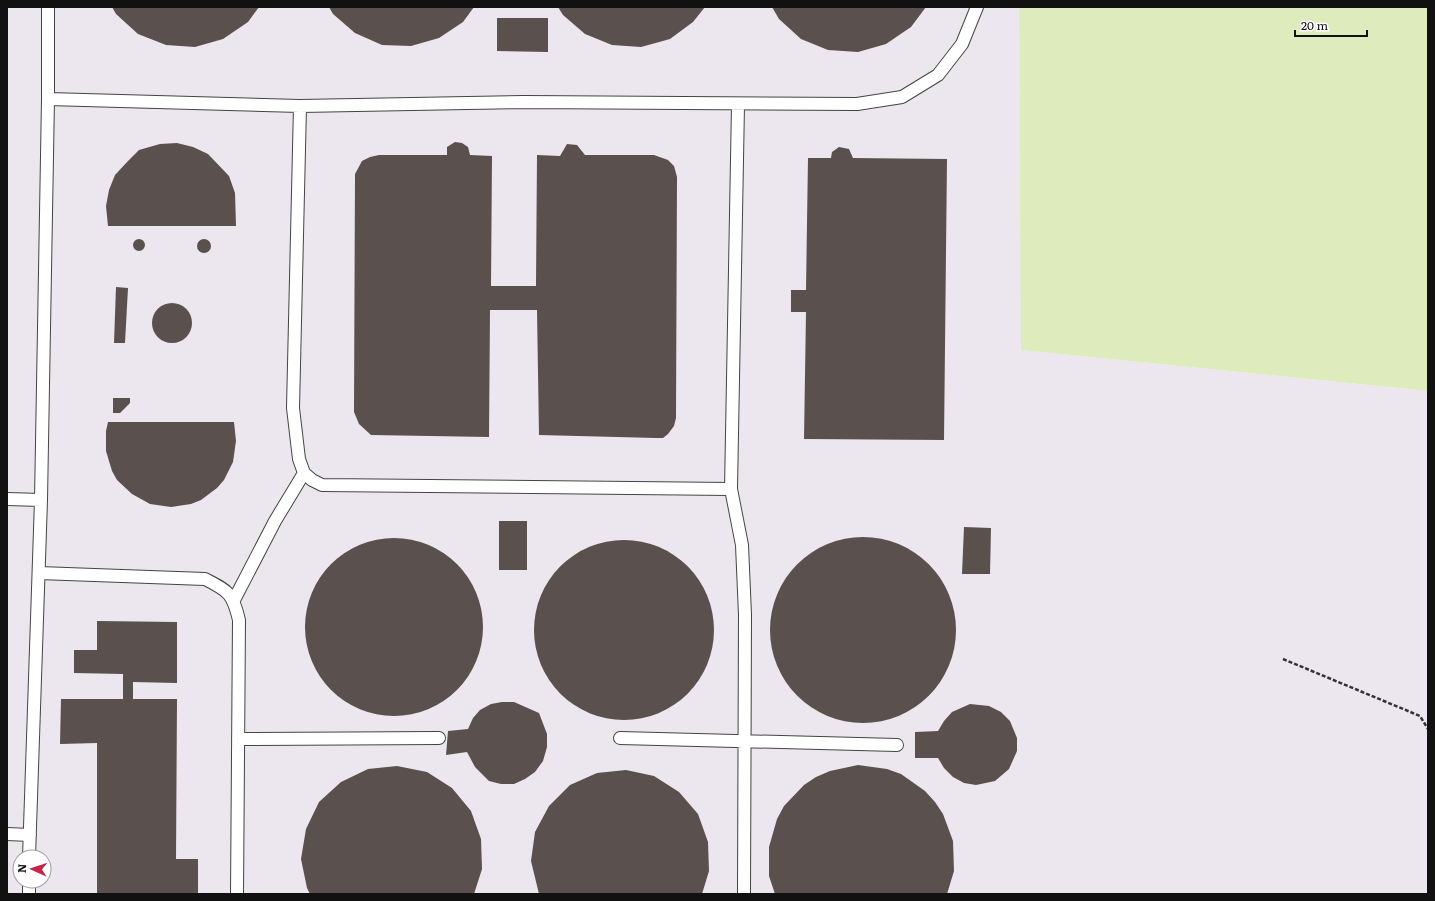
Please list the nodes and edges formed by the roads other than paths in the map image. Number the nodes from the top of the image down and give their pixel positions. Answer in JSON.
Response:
{"nodes":[{"id":1,"x":48,"y":7,"type":"edge"},
{"id":2,"x":976,"y":7,"type":"edge"},
{"id":3,"x":48,"y":99,"type":"junction"},
{"id":4,"x":738,"y":105,"type":"junction"},
{"id":5,"x":300,"y":106,"type":"junction"},
{"id":6,"x":304,"y":473,"type":"junction"},
{"id":7,"x":731,"y":488,"type":"junction"},
{"id":8,"x":7,"y":500,"type":"edge"},
{"id":9,"x":41,"y":500,"type":"junction"},
{"id":10,"x":39,"y":573,"type":"junction"},
{"id":11,"x":234,"y":600,"type":"junction"},
{"id":12,"x":439,"y":738,"type":"dead end"},
{"id":13,"x":620,"y":738,"type":"dead end"},
{"id":14,"x":238,"y":739,"type":"junction"},
{"id":15,"x":744,"y":741,"type":"junction"},
{"id":16,"x":897,"y":745,"type":"dead end"},
{"id":17,"x":7,"y":834,"type":"edge"},
{"id":18,"x":30,"y":835,"type":"junction"},
{"id":19,"x":29,"y":849,"type":"edge"},
{"id":20,"x":237,"y":894,"type":"edge"},
{"id":21,"x":744,"y":894,"type":"edge"}],
"edges":[{"from":1,"to":3,"type":"lane"},
{"from":2,"to":4,"type":"lane"},
{"from":3,"to":5,"type":"lane"},
{"from":3,"to":9,"type":"lane"},
{"from":4,"to":5,"type":"lane"},
{"from":4,"to":7,"type":"lane"},
{"from":5,"to":6,"type":"lane"},
{"from":6,"to":7,"type":"lane"},
{"from":6,"to":11,"type":"lane"},
{"from":7,"to":15,"type":"lane"},
{"from":8,"to":9,"type":"lane"},
{"from":9,"to":10,"type":"lane"},
{"from":10,"to":11,"type":"lane"},
{"from":10,"to":18,"type":"lane"},
{"from":11,"to":14,"type":"lane"},
{"from":12,"to":14,"type":"lane"},
{"from":13,"to":15,"type":"lane"},
{"from":14,"to":20,"type":"lane"},
{"from":15,"to":16,"type":"lane"},
{"from":15,"to":21,"type":"lane"},
{"from":17,"to":18,"type":"lane"},
{"from":18,"to":19,"type":"lane"}]}
